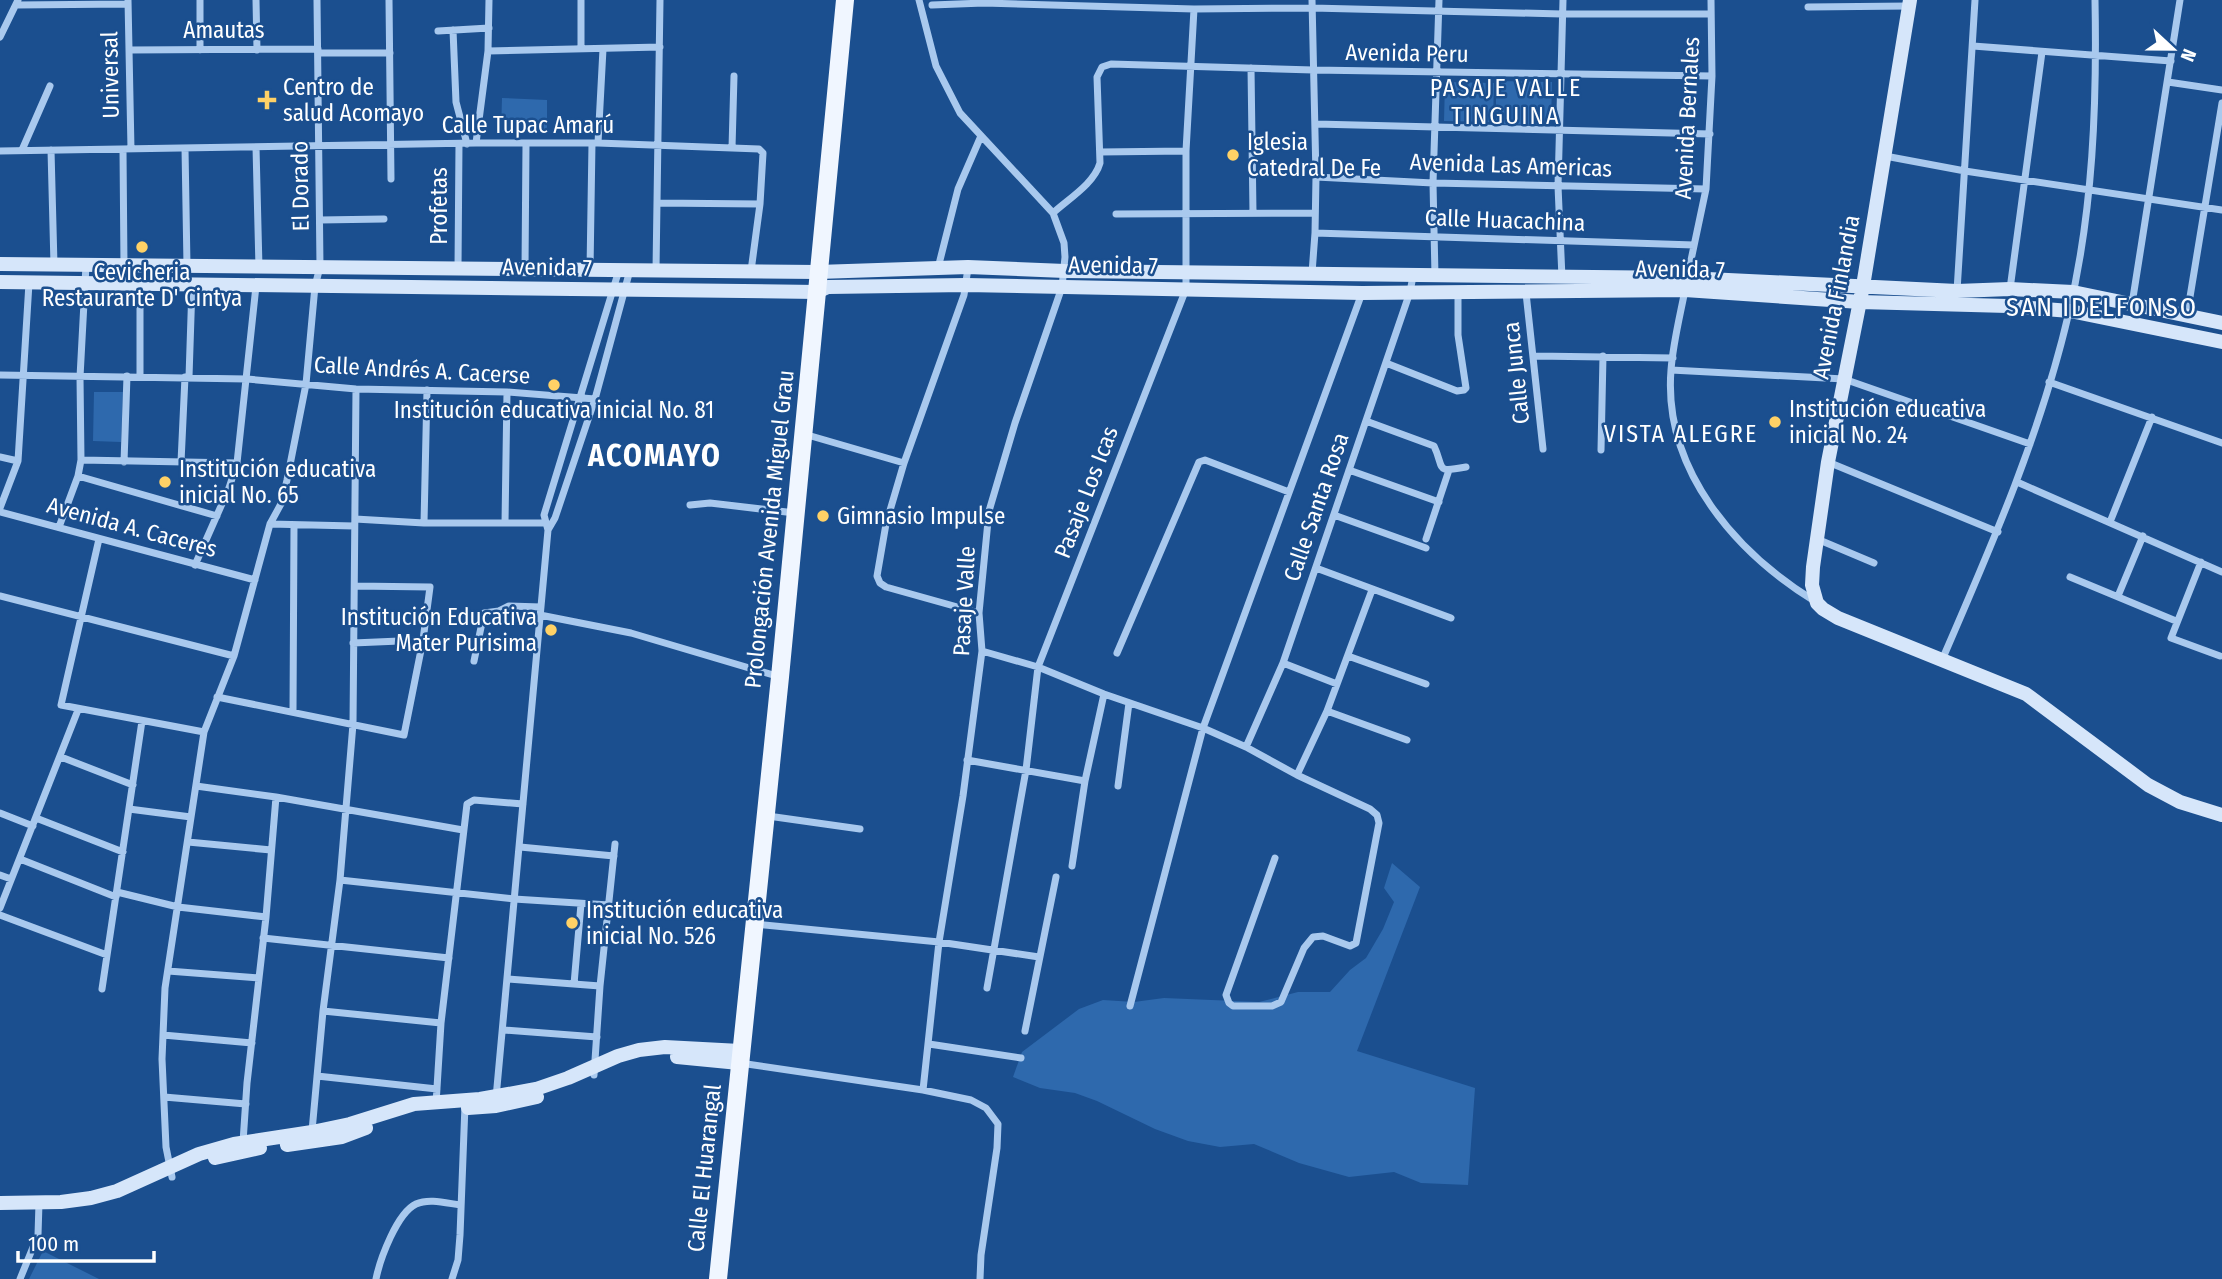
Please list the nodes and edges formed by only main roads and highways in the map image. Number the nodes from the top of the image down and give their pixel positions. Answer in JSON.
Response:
{"nodes":[{"id":1,"x":845,"y":0,"type":"edge"},
{"id":2,"x":740,"y":1057,"type":"joint"},
{"id":3,"x":718,"y":1279,"type":"edge"}],
"edges":[{"from":1,"to":2,"type":"main road","name":"Prolongación Avenida Miguel Grau"},
{"from":2,"to":3,"type":"main road","name":"Calle El Huarangal"}]}
